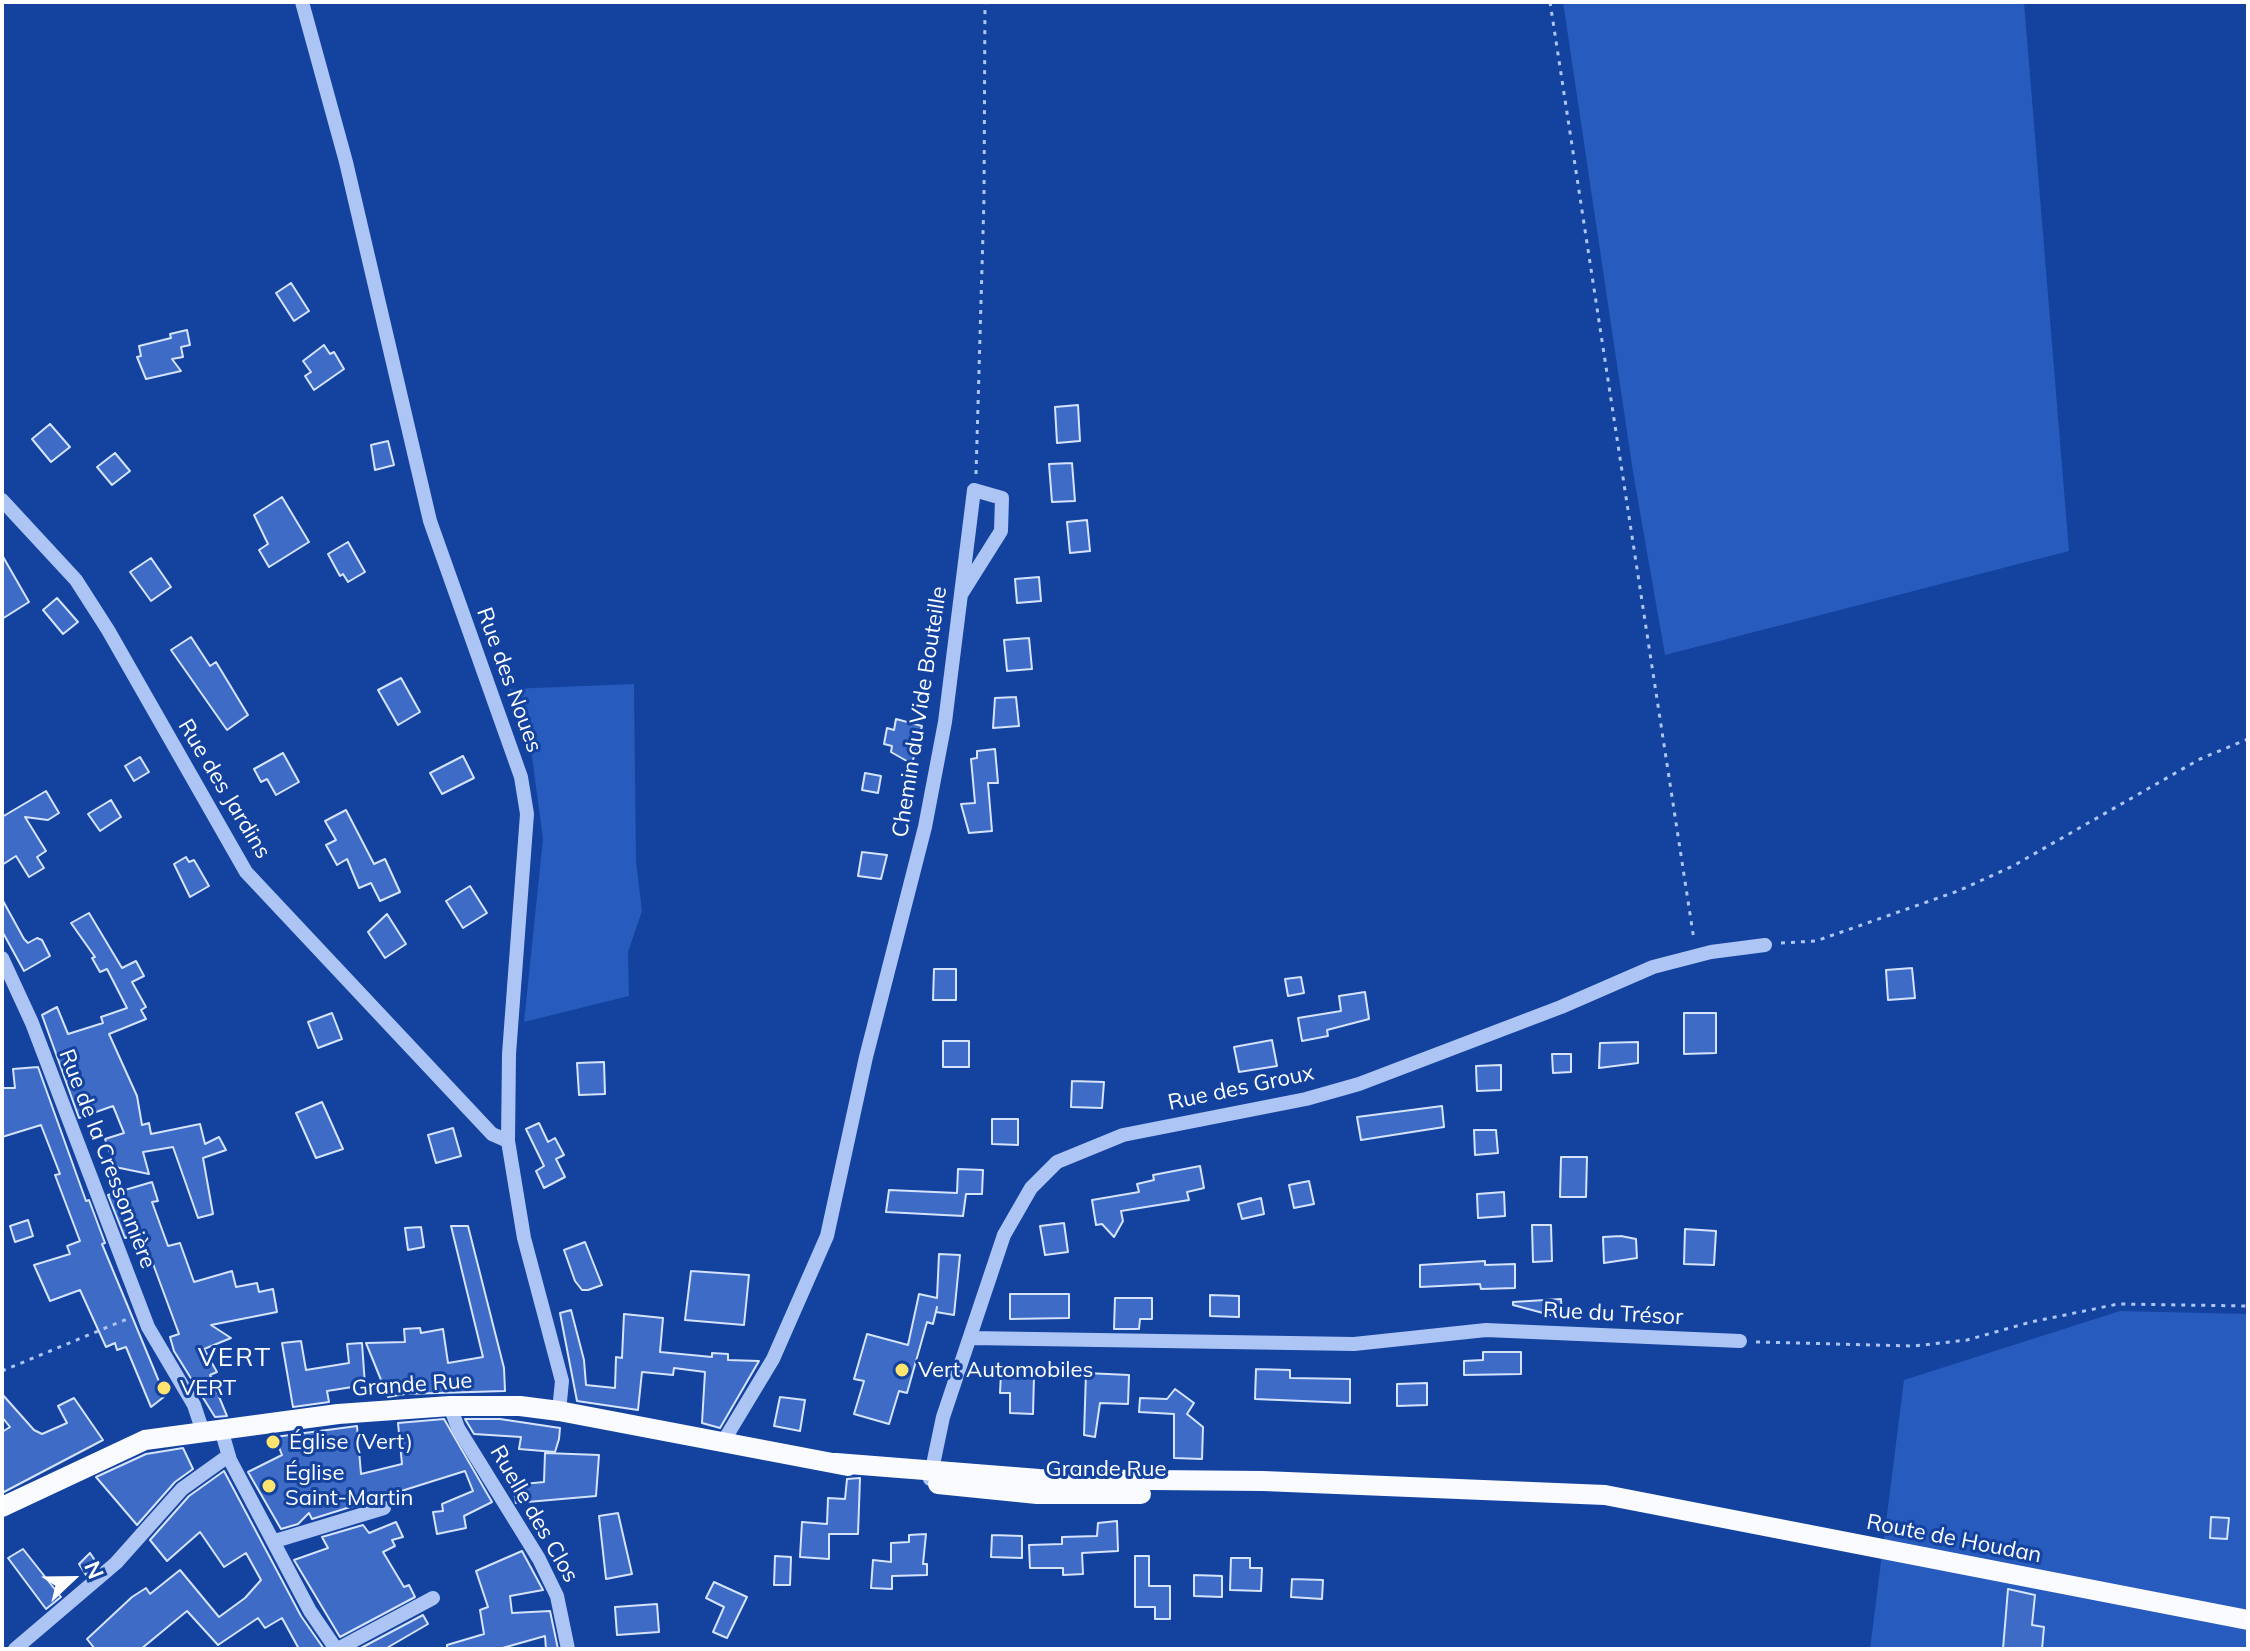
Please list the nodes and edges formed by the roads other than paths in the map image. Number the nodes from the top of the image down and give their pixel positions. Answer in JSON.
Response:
{"nodes":[{"id":1,"x":302,"y":2,"type":"edge"},
{"id":2,"x":2,"y":500,"type":"edge"},
{"id":3,"x":962,"y":593,"type":"junction"},
{"id":4,"x":1765,"y":945,"type":"road end"},
{"id":5,"x":2,"y":958,"type":"edge"},
{"id":6,"x":508,"y":1141,"type":"junction"},
{"id":7,"x":971,"y":1338,"type":"junction"},
{"id":8,"x":1740,"y":1341,"type":"road end"},
{"id":9,"x":450,"y":1406,"type":"junction"},
{"id":10,"x":559,"y":1411,"type":"junction"},
{"id":11,"x":212,"y":1430,"type":"junction"},
{"id":12,"x":723,"y":1442,"type":"junction"},
{"id":13,"x":228,"y":1456,"type":"junction"},
{"id":14,"x":930,"y":1477,"type":"junction"},
{"id":15,"x":1651,"y":1502,"type":"joint"},
{"id":16,"x":2,"y":1507,"type":"edge"},
{"id":17,"x":384,"y":1508,"type":"dead end"},
{"id":18,"x":275,"y":1541,"type":"junction"},
{"id":19,"x":433,"y":1598,"type":"dead end"},
{"id":20,"x":2248,"y":1620,"type":"edge"},
{"id":21,"x":15,"y":1649,"type":"edge"},
{"id":22,"x":337,"y":1649,"type":"edge"},
{"id":23,"x":568,"y":1649,"type":"edge"}],
"edges":[{"from":1,"to":6,"type":"street","name":"Rue des Noues"},
{"from":2,"to":6,"type":"street","name":"Rue des Jardins"},
{"from":3,"to":3,"type":"street","name":"Chemin du Vide Bouteille"},
{"from":3,"to":12,"type":"street","name":"Chemin du Vide Bouteille"},
{"from":4,"to":7,"type":"street","name":"Rue des Groux"},
{"from":5,"to":11,"type":"street","name":"Rue de la Cressonnière"},
{"from":6,"to":10,"type":"street","name":"Rue des Noues"},
{"from":7,"to":8,"type":"street","name":"Rue du Trésor"},
{"from":7,"to":14,"type":"street","name":"Rue des Groux"},
{"from":9,"to":10,"type":"main road","name":"Grande Rue"},
{"from":9,"to":11,"type":"main road","name":"Grande Rue"},
{"from":9,"to":23,"type":"street","name":"Ruelle des Clos"},
{"from":10,"to":12,"type":"main road","name":"Grande Rue"},
{"from":11,"to":13,"type":"street","name":"Rue de la Cressonnière"},
{"from":11,"to":16,"type":"main road","name":"Grande Rue"},
{"from":12,"to":14,"type":"main road","name":"Grande Rue"},
{"from":13,"to":18,"type":"street","name":"Rue de la Cressonnière"},
{"from":13,"to":21,"type":"street"},
{"from":14,"to":15,"type":"main road","name":"Grande Rue"},
{"from":15,"to":20,"type":"main road","name":"Route de Houdan"},
{"from":17,"to":18,"type":"street"},
{"from":18,"to":22,"type":"street","name":"Rue de la Cressonnière"},
{"from":19,"to":22,"type":"street"}]}
